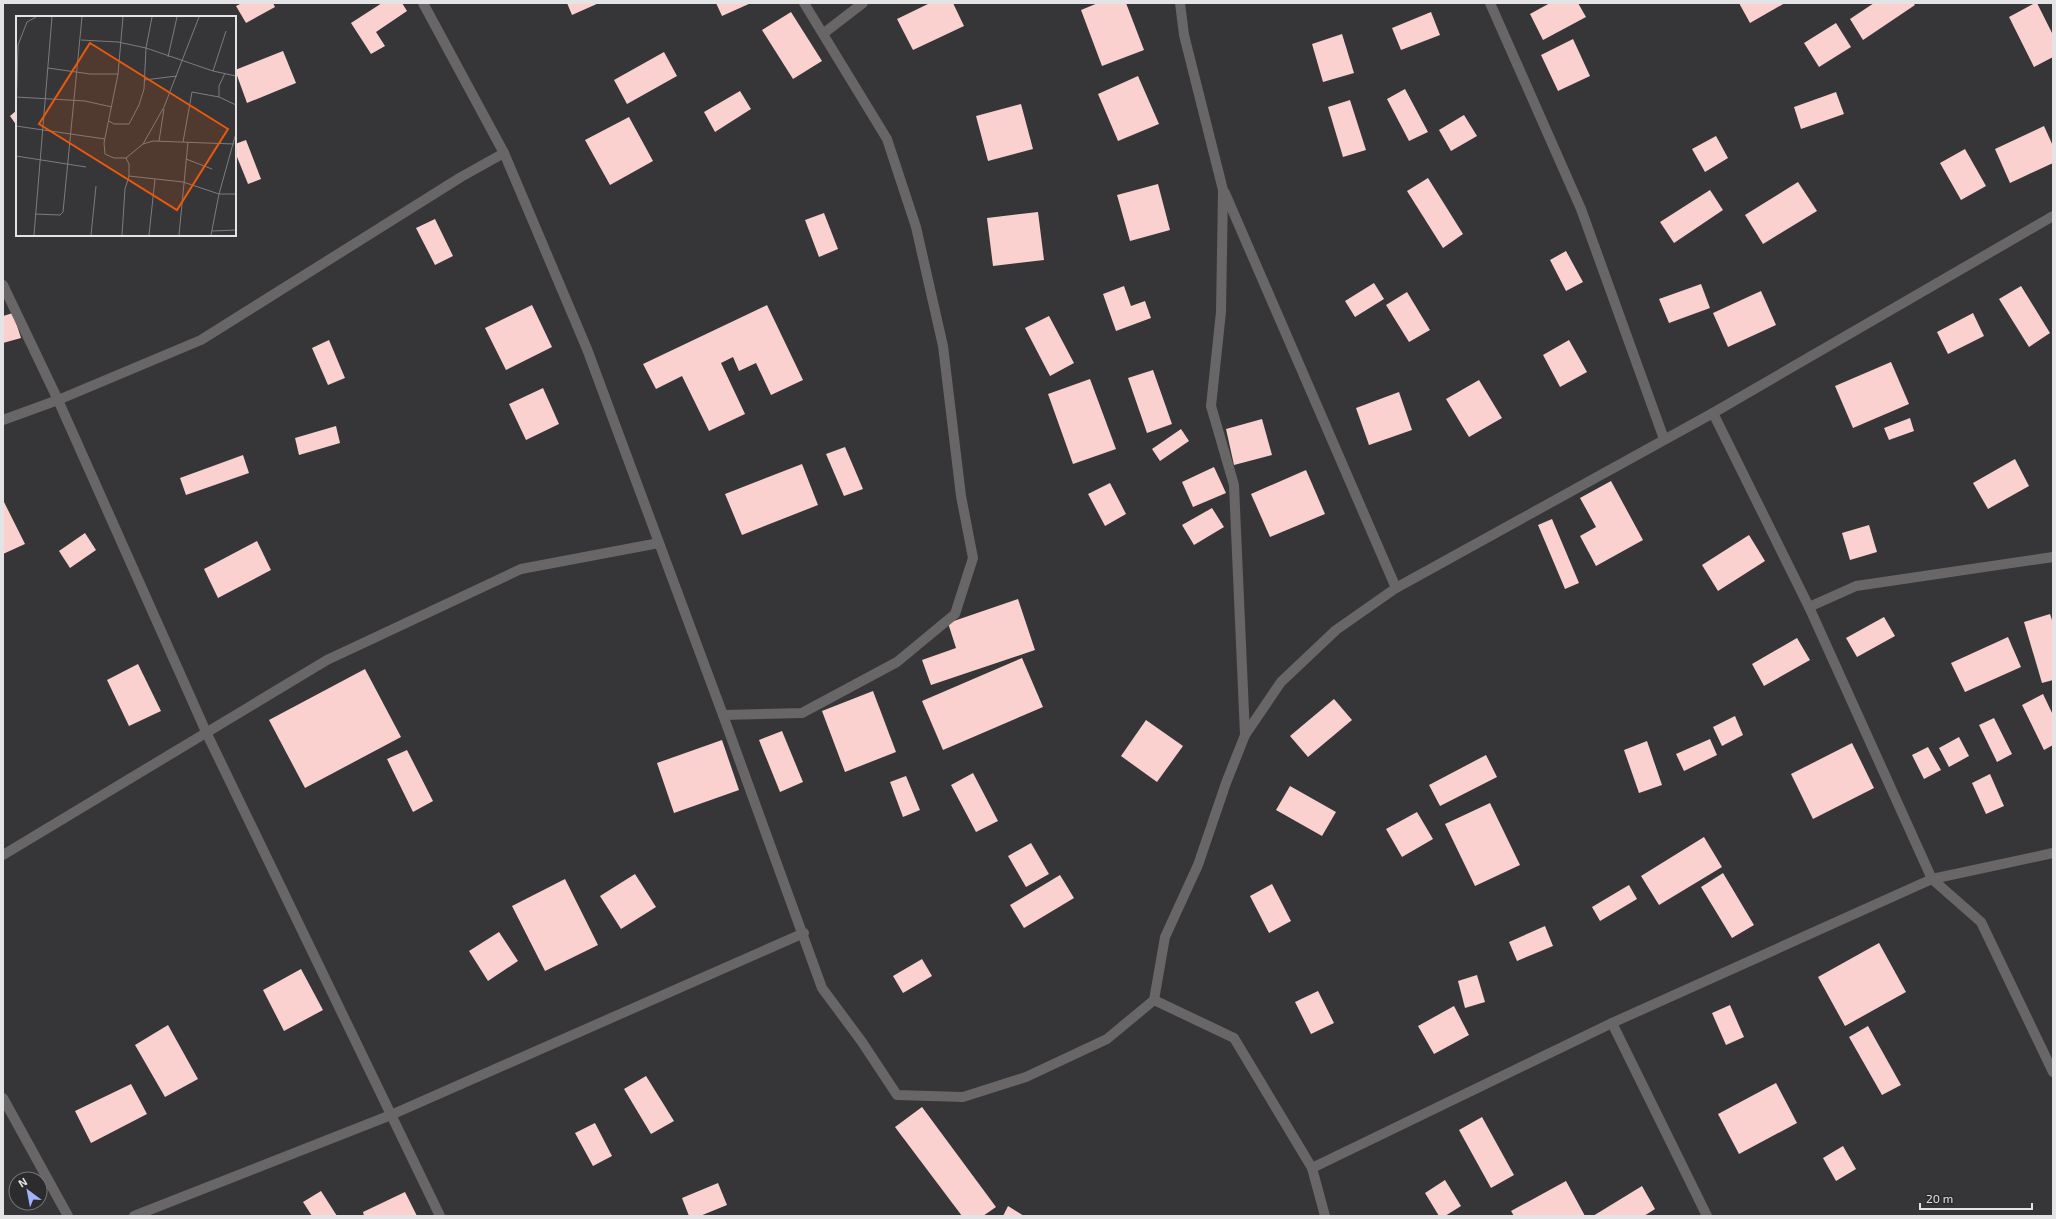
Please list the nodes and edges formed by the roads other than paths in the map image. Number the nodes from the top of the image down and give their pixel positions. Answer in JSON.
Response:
{"nodes":[{"id":1,"x":423,"y":3,"type":"edge"},
{"id":2,"x":804,"y":3,"type":"edge"},
{"id":3,"x":863,"y":3,"type":"edge"},
{"id":4,"x":1180,"y":3,"type":"edge"},
{"id":5,"x":1490,"y":3,"type":"edge"},
{"id":6,"x":824,"y":33,"type":"junction"},
{"id":7,"x":504,"y":153,"type":"junction"},
{"id":8,"x":1223,"y":190,"type":"junction"},
{"id":9,"x":2053,"y":216,"type":"edge"},
{"id":10,"x":3,"y":285,"type":"edge"},
{"id":11,"x":58,"y":400,"type":"junction"},
{"id":12,"x":1713,"y":413,"type":"junction"},
{"id":13,"x":3,"y":420,"type":"edge"},
{"id":14,"x":1664,"y":439,"type":"junction"},
{"id":15,"x":659,"y":543,"type":"junction"},
{"id":16,"x":2053,"y":557,"type":"edge"},
{"id":17,"x":1396,"y":588,"type":"junction"},
{"id":18,"x":1809,"y":607,"type":"junction"},
{"id":19,"x":723,"y":715,"type":"junction"},
{"id":20,"x":207,"y":734,"type":"junction"},
{"id":21,"x":1245,"y":735,"type":"junction"},
{"id":22,"x":2053,"y":853,"type":"edge"},
{"id":23,"x":3,"y":855,"type":"edge"},
{"id":24,"x":1932,"y":879,"type":"junction"},
{"id":25,"x":804,"y":933,"type":"junction"},
{"id":26,"x":1154,"y":1000,"type":"junction"},
{"id":27,"x":1612,"y":1023,"type":"junction"},
{"id":28,"x":2053,"y":1072,"type":"edge"},
{"id":29,"x":3,"y":1098,"type":"edge"},
{"id":30,"x":391,"y":1115,"type":"junction"},
{"id":31,"x":1312,"y":1168,"type":"junction"},
{"id":32,"x":68,"y":1216,"type":"edge"},
{"id":33,"x":134,"y":1216,"type":"edge"},
{"id":34,"x":440,"y":1216,"type":"edge"},
{"id":35,"x":1325,"y":1216,"type":"edge"},
{"id":36,"x":1708,"y":1216,"type":"edge"}],
"edges":[{"from":1,"to":7,"type":"street"},
{"from":2,"to":6,"type":"street"},
{"from":3,"to":6,"type":"street"},
{"from":4,"to":8,"type":"street"},
{"from":5,"to":14,"type":"street"},
{"from":6,"to":19,"type":"street"},
{"from":7,"to":11,"type":"street"},
{"from":7,"to":15,"type":"street"},
{"from":8,"to":17,"type":"street"},
{"from":8,"to":21,"type":"street"},
{"from":9,"to":12,"type":"street"},
{"from":10,"to":11,"type":"street"},
{"from":11,"to":13,"type":"street"},
{"from":11,"to":20,"type":"street"},
{"from":12,"to":14,"type":"street"},
{"from":12,"to":18,"type":"street"},
{"from":14,"to":17,"type":"street"},
{"from":15,"to":19,"type":"street"},
{"from":15,"to":20,"type":"street"},
{"from":16,"to":18,"type":"street"},
{"from":17,"to":21,"type":"street"},
{"from":18,"to":24,"type":"street"},
{"from":19,"to":25,"type":"street"},
{"from":20,"to":23,"type":"street"},
{"from":20,"to":30,"type":"street"},
{"from":21,"to":26,"type":"street"},
{"from":22,"to":24,"type":"street"},
{"from":24,"to":27,"type":"street"},
{"from":24,"to":28,"type":"street"},
{"from":25,"to":26,"type":"street"},
{"from":25,"to":30,"type":"street"},
{"from":26,"to":31,"type":"street"},
{"from":27,"to":31,"type":"street"},
{"from":27,"to":36,"type":"street"},
{"from":29,"to":32,"type":"street"},
{"from":30,"to":33,"type":"street"},
{"from":30,"to":34,"type":"street"},
{"from":31,"to":35,"type":"street"}]}
